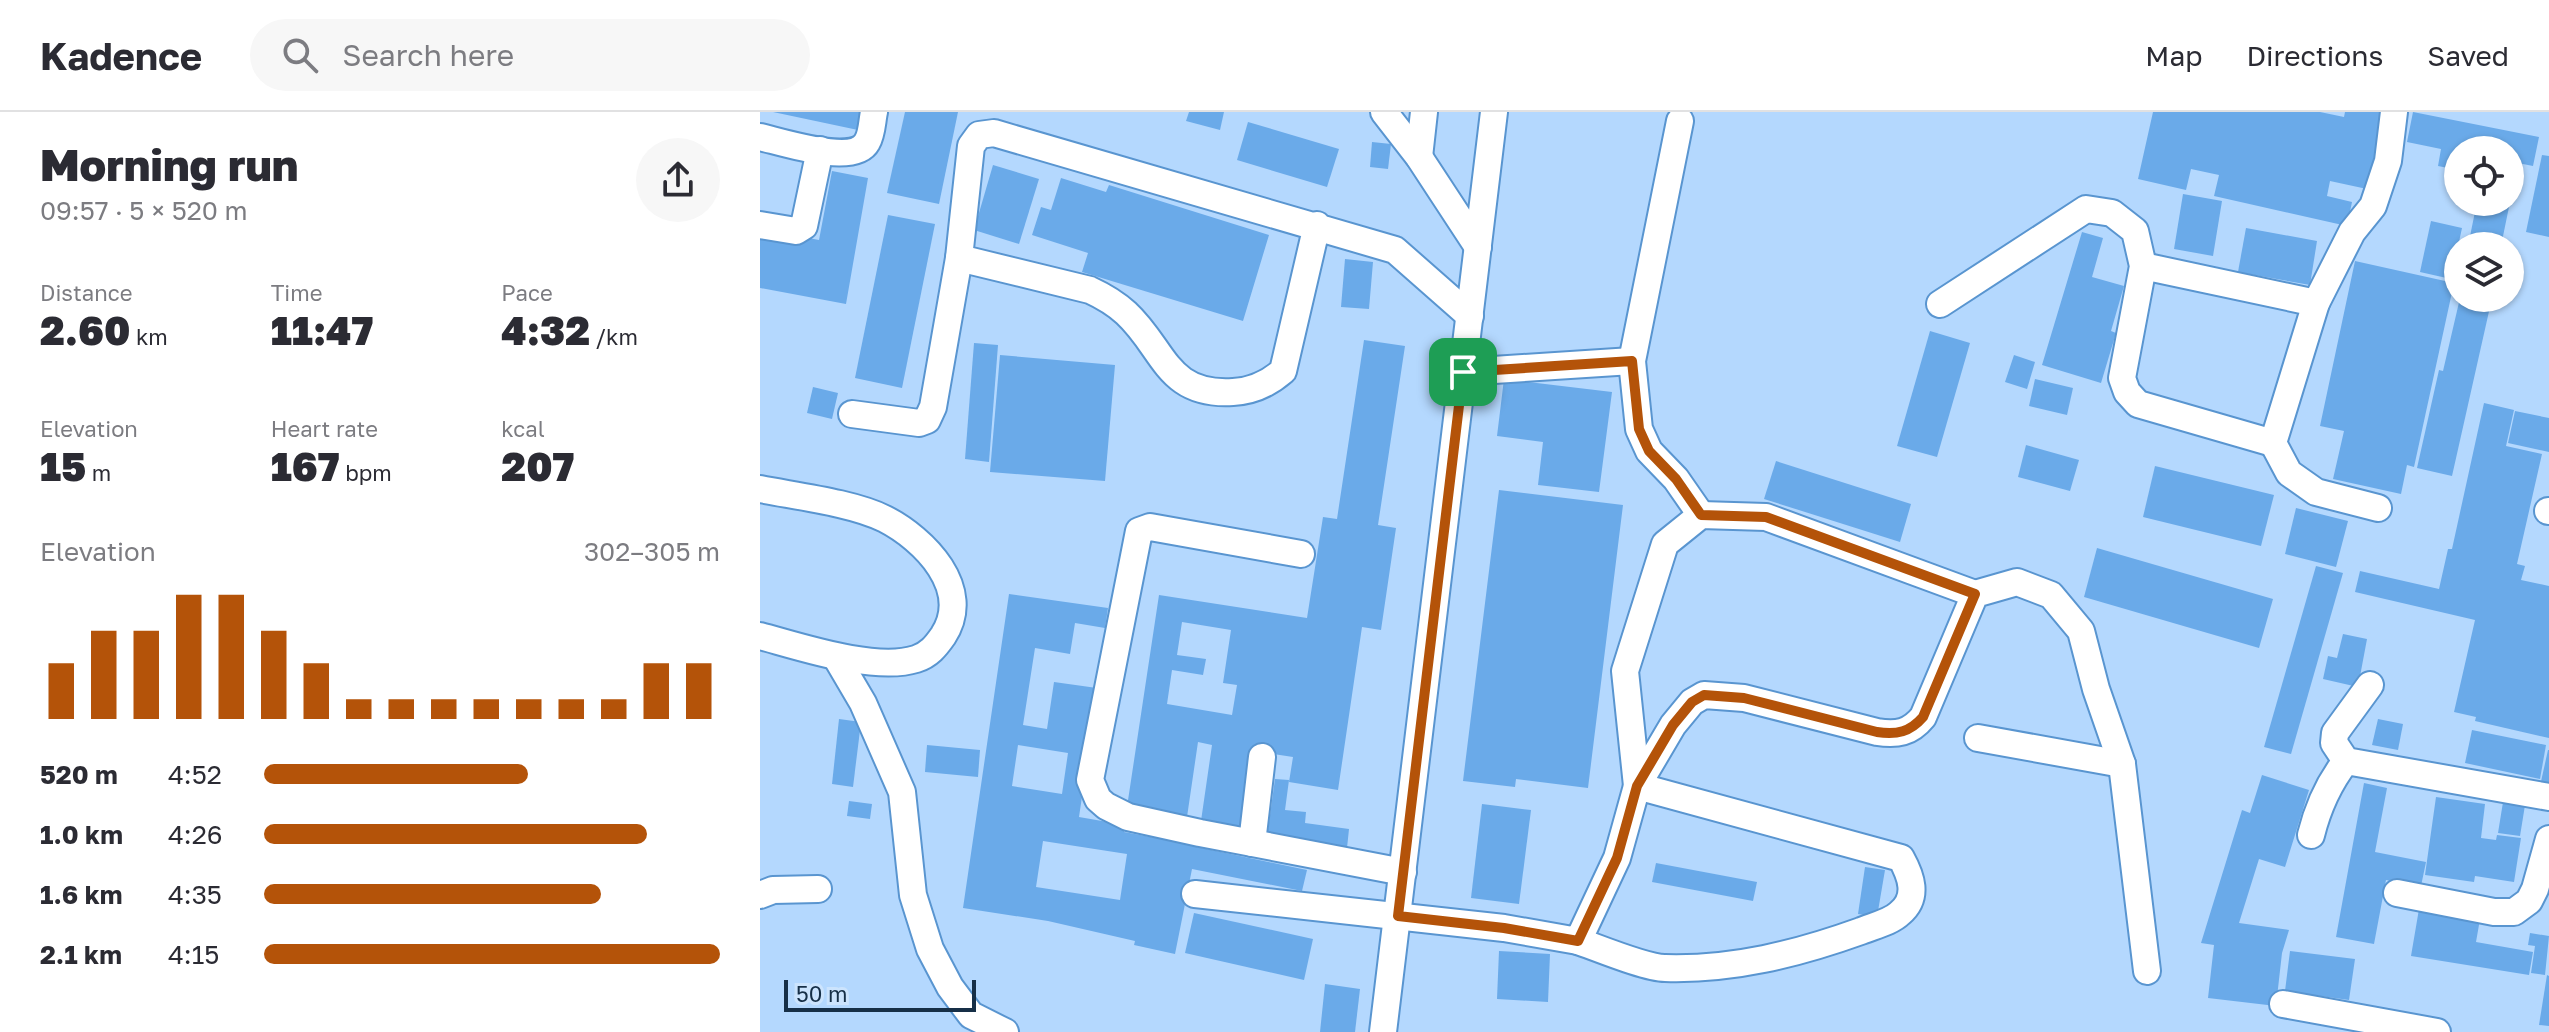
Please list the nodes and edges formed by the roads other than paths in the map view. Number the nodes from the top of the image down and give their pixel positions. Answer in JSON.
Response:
{"nodes":[{"id":1,"x":874,"y":112,"type":"edge"},
{"id":2,"x":1384,"y":112,"type":"edge"},
{"id":3,"x":1424,"y":112,"type":"edge"},
{"id":4,"x":1494,"y":112,"type":"edge"},
{"id":5,"x":2394,"y":112,"type":"edge"},
{"id":6,"x":1680,"y":121,"type":"dead end"},
{"id":7,"x":760,"y":137,"type":"edge"},
{"id":8,"x":820,"y":150,"type":"junction"},
{"id":9,"x":1419,"y":157,"type":"junction"},
{"id":10,"x":760,"y":225,"type":"edge"},
{"id":11,"x":1317,"y":225,"type":"junction"},
{"id":12,"x":1478,"y":247,"type":"junction"},
{"id":13,"x":959,"y":258,"type":"junction"},
{"id":14,"x":2143,"y":266,"type":"junction"},
{"id":15,"x":2316,"y":303,"type":"junction"},
{"id":16,"x":1940,"y":304,"type":"dead end"},
{"id":17,"x":1470,"y":316,"type":"junction"},
{"id":18,"x":1632,"y":361,"type":"junction"},
{"id":19,"x":1463,"y":372,"type":"junction"},
{"id":20,"x":852,"y":414,"type":"dead end"},
{"id":21,"x":2273,"y":443,"type":"junction"},
{"id":22,"x":760,"y":489,"type":"edge"},
{"id":23,"x":2378,"y":508,"type":"dead end"},
{"id":24,"x":1701,"y":515,"type":"junction"},
{"id":25,"x":1301,"y":554,"type":"dead end"},
{"id":26,"x":1975,"y":594,"type":"junction"},
{"id":27,"x":760,"y":636,"type":"edge"},
{"id":28,"x":836,"y":657,"type":"junction"},
{"id":29,"x":2370,"y":685,"type":"dead end"},
{"id":30,"x":1978,"y":738,"type":"dead end"},
{"id":31,"x":1262,"y":757,"type":"dead end"},
{"id":32,"x":2346,"y":761,"type":"junction"},
{"id":33,"x":2122,"y":764,"type":"junction"},
{"id":34,"x":1637,"y":786,"type":"junction"},
{"id":35,"x":2549,"y":797,"type":"edge"},
{"id":36,"x":2311,"y":835,"type":"dead end"},
{"id":37,"x":2549,"y":839,"type":"edge"},
{"id":38,"x":1252,"y":843,"type":"junction"},
{"id":39,"x":1403,"y":872,"type":"junction"},
{"id":40,"x":818,"y":889,"type":"dead end"},
{"id":41,"x":2397,"y":893,"type":"dead end"},
{"id":42,"x":1195,"y":894,"type":"dead end"},
{"id":43,"x":760,"y":895,"type":"edge"},
{"id":44,"x":1398,"y":916,"type":"junction"},
{"id":45,"x":1578,"y":941,"type":"junction"},
{"id":46,"x":2147,"y":971,"type":"dead end"},
{"id":47,"x":2283,"y":1004,"type":"dead end"},
{"id":48,"x":969,"y":1024,"type":"edge"},
{"id":49,"x":1005,"y":1032,"type":"edge"},
{"id":50,"x":1383,"y":1032,"type":"edge"},
{"id":51,"x":2437,"y":1032,"type":"edge"}],
"edges":[{"from":1,"to":8,"type":"street"},
{"from":2,"to":9,"type":"street"},
{"from":3,"to":9,"type":"street"},
{"from":4,"to":12,"type":"street"},
{"from":5,"to":15,"type":"street"},
{"from":6,"to":18,"type":"street"},
{"from":7,"to":8,"type":"street"},
{"from":8,"to":10,"type":"street"},
{"from":9,"to":12,"type":"street"},
{"from":11,"to":13,"type":"street"},
{"from":11,"to":13,"type":"street"},
{"from":11,"to":17,"type":"street"},
{"from":12,"to":17,"type":"street"},
{"from":13,"to":20,"type":"street"},
{"from":14,"to":15,"type":"street"},
{"from":14,"to":16,"type":"street"},
{"from":14,"to":21,"type":"street"},
{"from":15,"to":21,"type":"street"},
{"from":17,"to":19,"type":"street"},
{"from":18,"to":19,"type":"street"},
{"from":18,"to":24,"type":"street"},
{"from":19,"to":39,"type":"street"},
{"from":21,"to":23,"type":"street"},
{"from":22,"to":28,"type":"street"},
{"from":24,"to":26,"type":"street"},
{"from":24,"to":34,"type":"street"},
{"from":25,"to":38,"type":"street"},
{"from":26,"to":33,"type":"street"},
{"from":26,"to":34,"type":"street"},
{"from":27,"to":28,"type":"street"},
{"from":28,"to":48,"type":"street"},
{"from":29,"to":32,"type":"street"},
{"from":30,"to":33,"type":"street"},
{"from":31,"to":38,"type":"street"},
{"from":32,"to":35,"type":"street"},
{"from":32,"to":36,"type":"street"},
{"from":33,"to":46,"type":"street"},
{"from":34,"to":45,"type":"street"},
{"from":34,"to":45,"type":"street"},
{"from":37,"to":41,"type":"street"},
{"from":38,"to":39,"type":"street"},
{"from":39,"to":44,"type":"street"},
{"from":40,"to":43,"type":"street"},
{"from":42,"to":44,"type":"street"},
{"from":44,"to":45,"type":"street"},
{"from":44,"to":50,"type":"street"},
{"from":47,"to":51,"type":"street"},
{"from":48,"to":49,"type":"street"}]}
